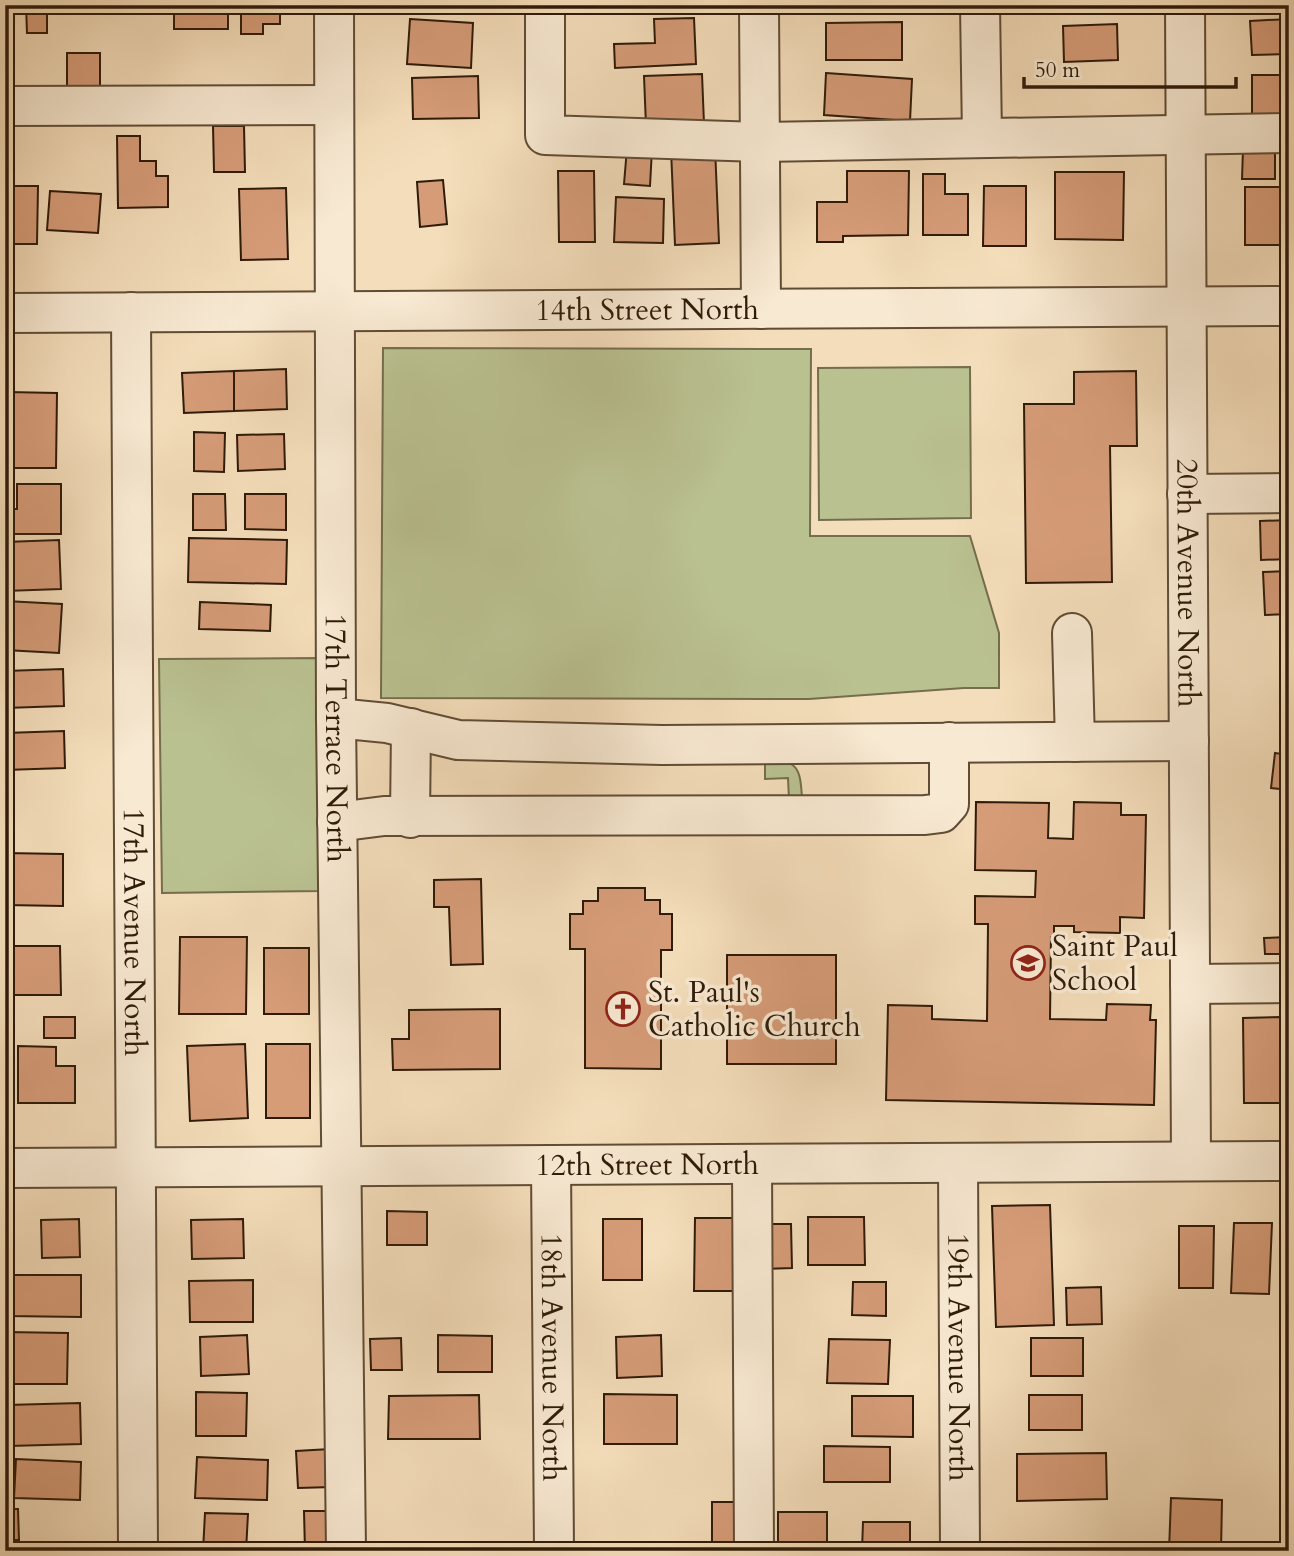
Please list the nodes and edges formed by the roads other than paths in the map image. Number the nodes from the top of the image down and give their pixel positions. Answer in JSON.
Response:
{"nodes":[{"id":1,"x":334,"y":5,"type":"edge"},
{"id":2,"x":545,"y":5,"type":"edge"},
{"id":3,"x":759,"y":5,"type":"edge"},
{"id":4,"x":980,"y":5,"type":"edge"},
{"id":5,"x":1185,"y":5,"type":"edge"},
{"id":6,"x":334,"y":105,"type":"junction"},
{"id":7,"x":5,"y":106,"type":"edge"},
{"id":8,"x":1289,"y":133,"type":"edge"},
{"id":9,"x":1186,"y":134,"type":"junction"},
{"id":10,"x":982,"y":138,"type":"junction"},
{"id":11,"x":760,"y":142,"type":"junction"},
{"id":12,"x":1186,"y":306,"type":"junction"},
{"id":13,"x":1289,"y":306,"type":"edge"},
{"id":14,"x":761,"y":309,"type":"junction"},
{"id":15,"x":336,"y":311,"type":"junction"},
{"id":16,"x":131,"y":312,"type":"junction"},
{"id":17,"x":5,"y":313,"type":"edge"},
{"id":18,"x":1289,"y":493,"type":"edge"},
{"id":19,"x":1188,"y":494,"type":"junction"},
{"id":20,"x":1072,"y":633,"type":"dead end"},
{"id":21,"x":336,"y":719,"type":"junction"},
{"id":22,"x":411,"y":729,"type":"junction"},
{"id":23,"x":1189,"y":741,"type":"junction"},
{"id":24,"x":949,"y":742,"type":"junction"},
{"id":25,"x":1075,"y":742,"type":"junction"},
{"id":26,"x":410,"y":818,"type":"junction"},
{"id":27,"x":337,"y":822,"type":"junction"},
{"id":28,"x":1289,"y":983,"type":"edge"},
{"id":29,"x":1190,"y":984,"type":"junction"},
{"id":30,"x":1191,"y":1161,"type":"junction"},
{"id":31,"x":1289,"y":1161,"type":"edge"},
{"id":32,"x":958,"y":1163,"type":"junction"},
{"id":33,"x":752,"y":1164,"type":"junction"},
{"id":34,"x":551,"y":1165,"type":"junction"},
{"id":35,"x":340,"y":1166,"type":"junction"},
{"id":36,"x":136,"y":1167,"type":"junction"},
{"id":37,"x":5,"y":1168,"type":"edge"},
{"id":38,"x":138,"y":1551,"type":"edge"},
{"id":39,"x":346,"y":1551,"type":"edge"},
{"id":40,"x":554,"y":1551,"type":"edge"},
{"id":41,"x":754,"y":1551,"type":"edge"},
{"id":42,"x":960,"y":1551,"type":"edge"}],
"edges":[{"from":1,"to":6,"type":"street"},
{"from":2,"to":11,"type":"street"},
{"from":3,"to":11,"type":"street"},
{"from":4,"to":10,"type":"street"},
{"from":5,"to":9,"type":"street","name":"20th Avenue North"},
{"from":6,"to":7,"type":"street"},
{"from":6,"to":15,"type":"street"},
{"from":8,"to":9,"type":"street"},
{"from":9,"to":10,"type":"street"},
{"from":9,"to":12,"type":"street","name":"20th Avenue North"},
{"from":10,"to":11,"type":"street"},
{"from":11,"to":14,"type":"street"},
{"from":12,"to":13,"type":"street","name":"14th Street North"},
{"from":12,"to":14,"type":"street","name":"14th Street North"},
{"from":12,"to":19,"type":"street","name":"20th Avenue North"},
{"from":14,"to":15,"type":"street","name":"14th Street North"},
{"from":15,"to":16,"type":"street","name":"14th Street North"},
{"from":15,"to":21,"type":"street","name":"17th Terrace North"},
{"from":16,"to":17,"type":"street","name":"14th Street North"},
{"from":16,"to":36,"type":"street","name":"17th Avenue North"},
{"from":18,"to":19,"type":"street"},
{"from":19,"to":23,"type":"street","name":"20th Avenue North"},
{"from":20,"to":25,"type":"street"},
{"from":21,"to":22,"type":"street"},
{"from":21,"to":27,"type":"street","name":"17th Terrace North"},
{"from":22,"to":24,"type":"street"},
{"from":22,"to":26,"type":"street"},
{"from":23,"to":25,"type":"street"},
{"from":23,"to":29,"type":"street","name":"20th Avenue North"},
{"from":24,"to":25,"type":"street"},
{"from":24,"to":26,"type":"street"},
{"from":26,"to":27,"type":"street"},
{"from":27,"to":35,"type":"street","name":"17th Terrace North"},
{"from":28,"to":29,"type":"street"},
{"from":29,"to":30,"type":"street","name":"20th Avenue North"},
{"from":30,"to":31,"type":"street","name":"12th Street North"},
{"from":30,"to":32,"type":"street","name":"12th Street North"},
{"from":32,"to":33,"type":"street","name":"12th Street North"},
{"from":32,"to":42,"type":"street","name":"19th Avenue North"},
{"from":33,"to":34,"type":"street","name":"12th Street North"},
{"from":33,"to":41,"type":"street"},
{"from":34,"to":35,"type":"street","name":"12th Street North"},
{"from":34,"to":40,"type":"street","name":"18th Avenue North"},
{"from":35,"to":36,"type":"street","name":"12th Street North"},
{"from":35,"to":39,"type":"street","name":"17th Terrace North"},
{"from":36,"to":37,"type":"street","name":"12th Street North"},
{"from":36,"to":38,"type":"street","name":"17th Avenue North"}]}
